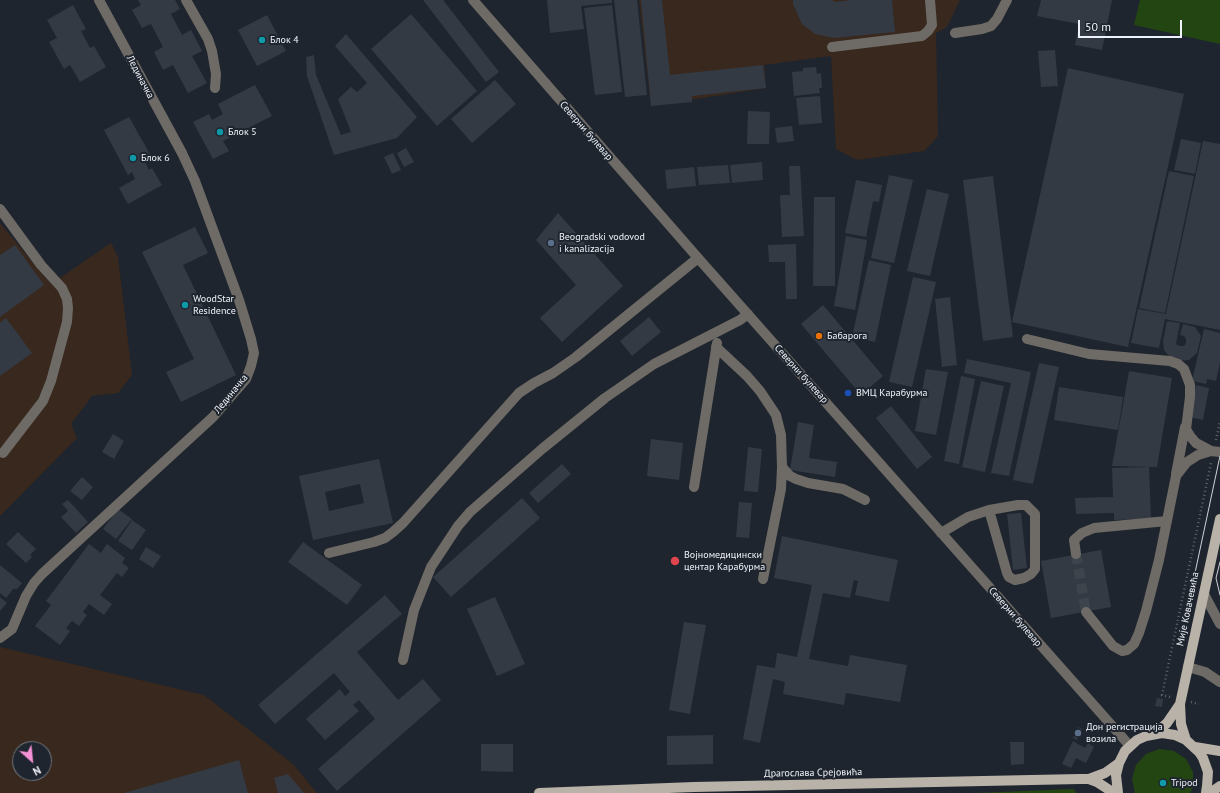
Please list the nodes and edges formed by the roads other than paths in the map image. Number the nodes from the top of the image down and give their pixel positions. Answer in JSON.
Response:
{"nodes":[{"id":1,"x":99,"y":0,"type":"edge"},
{"id":2,"x":186,"y":0,"type":"edge"},
{"id":3,"x":473,"y":0,"type":"edge"},
{"id":4,"x":930,"y":0,"type":"edge"},
{"id":5,"x":1007,"y":0,"type":"edge"},
{"id":6,"x":954,"y":33,"type":"dead end"},
{"id":7,"x":832,"y":47,"type":"dead end"},
{"id":8,"x":215,"y":88,"type":"dead end"},
{"id":9,"x":0,"y":209,"type":"edge"},
{"id":10,"x":698,"y":258,"type":"junction"},
{"id":11,"x":748,"y":314,"type":"junction"},
{"id":12,"x":719,"y":331,"type":"junction"},
{"id":13,"x":1027,"y":339,"type":"dead end"},
{"id":14,"x":716,"y":347,"type":"junction"},
{"id":15,"x":1186,"y":424,"type":"junction"},
{"id":16,"x":1215,"y":452,"type":"edge"},
{"id":17,"x":3,"y":453,"type":"dead end"},
{"id":18,"x":782,"y":467,"type":"junction"},
{"id":19,"x":1176,"y":476,"type":"junction"},
{"id":20,"x":694,"y":487,"type":"dead end"},
{"id":21,"x":865,"y":500,"type":"dead end"},
{"id":22,"x":989,"y":510,"type":"junction"},
{"id":23,"x":1220,"y":519,"type":"edge"},
{"id":24,"x":1167,"y":521,"type":"junction"},
{"id":25,"x":941,"y":533,"type":"junction"},
{"id":26,"x":329,"y":553,"type":"dead end"},
{"id":27,"x":1076,"y":554,"type":"tunnel mouth"},
{"id":28,"x":763,"y":580,"type":"dead end"},
{"id":29,"x":1204,"y":594,"type":"junction"},
{"id":30,"x":1086,"y":612,"type":"tunnel mouth"},
{"id":31,"x":1220,"y":624,"type":"edge"},
{"id":32,"x":0,"y":638,"type":"edge"},
{"id":33,"x":403,"y":660,"type":"dead end"},
{"id":34,"x":1188,"y":668,"type":"junction"},
{"id":35,"x":1220,"y":682,"type":"edge"},
{"id":36,"x":1180,"y":704,"type":"junction"},
{"id":37,"x":1156,"y":734,"type":"junction"},
{"id":38,"x":1186,"y":740,"type":"junction"},
{"id":39,"x":1130,"y":746,"type":"junction"},
{"id":40,"x":1195,"y":746,"type":"junction"},
{"id":41,"x":1220,"y":751,"type":"edge"},
{"id":42,"x":1119,"y":763,"type":"junction"},
{"id":43,"x":1089,"y":780,"type":"junction"},
{"id":44,"x":1220,"y":786,"type":"edge"},
{"id":45,"x":539,"y":793,"type":"edge"},
{"id":46,"x":1114,"y":793,"type":"edge"},
{"id":47,"x":1118,"y":793,"type":"edge"},
{"id":48,"x":1206,"y":793,"type":"edge"},
{"id":49,"x":1210,"y":793,"type":"edge"}],
"edges":[{"from":1,"to":32,"type":"street","name":"Лединачка"},
{"from":2,"to":8,"type":"street"},
{"from":3,"to":10,"type":"street","name":"Северни булевар"},
{"from":4,"to":7,"type":"street"},
{"from":5,"to":6,"type":"street"},
{"from":9,"to":17,"type":"street"},
{"from":10,"to":11,"type":"street","name":"Северни булевар"},
{"from":10,"to":26,"type":"street"},
{"from":11,"to":12,"type":"street"},
{"from":11,"to":25,"type":"street","name":"Северни булевар"},
{"from":12,"to":14,"type":"street"},
{"from":12,"to":33,"type":"street"},
{"from":13,"to":15,"type":"street"},
{"from":14,"to":18,"type":"street"},
{"from":14,"to":20,"type":"street"},
{"from":15,"to":16,"type":"street"},
{"from":15,"to":19,"type":"street"},
{"from":16,"to":19,"type":"street"},
{"from":18,"to":21,"type":"street"},
{"from":18,"to":28,"type":"street"},
{"from":19,"to":24,"type":"street"},
{"from":22,"to":22,"type":"street"},
{"from":22,"to":25,"type":"street"},
{"from":23,"to":29,"type":"main road","name":"Мије Ковачевића"},
{"from":24,"to":27,"type":"street"},
{"from":24,"to":30,"type":"street"},
{"from":25,"to":39,"type":"street","name":"Северни булевар"},
{"from":29,"to":31,"type":"street"},
{"from":29,"to":34,"type":"main road","name":"Мије Ковачевића"},
{"from":34,"to":35,"type":"street"},
{"from":34,"to":36,"type":"main road","name":"Мије Ковачевића"},
{"from":36,"to":37,"type":"main road","name":"Мије Ковачевића"},
{"from":36,"to":38,"type":"main road","name":"Мије Ковачевића"},
{"from":37,"to":38,"type":"main road","name":"Мије Ковачевића"},
{"from":37,"to":39,"type":"main road","name":"Мије Ковачевића"},
{"from":38,"to":40,"type":"main road","name":"Мије Ковачевића"},
{"from":39,"to":42,"type":"main road"},
{"from":40,"to":41,"type":"main road"},
{"from":40,"to":48,"type":"main road","name":"Мије Ковачевића"},
{"from":42,"to":43,"type":"main road","name":"Драгослава Срејовића"},
{"from":42,"to":47,"type":"main road"},
{"from":43,"to":45,"type":"main road","name":"Драгослава Срејовића"},
{"from":43,"to":46,"type":"main road","name":"Драгослава Срејовића"},
{"from":44,"to":49,"type":"main road"}]}
